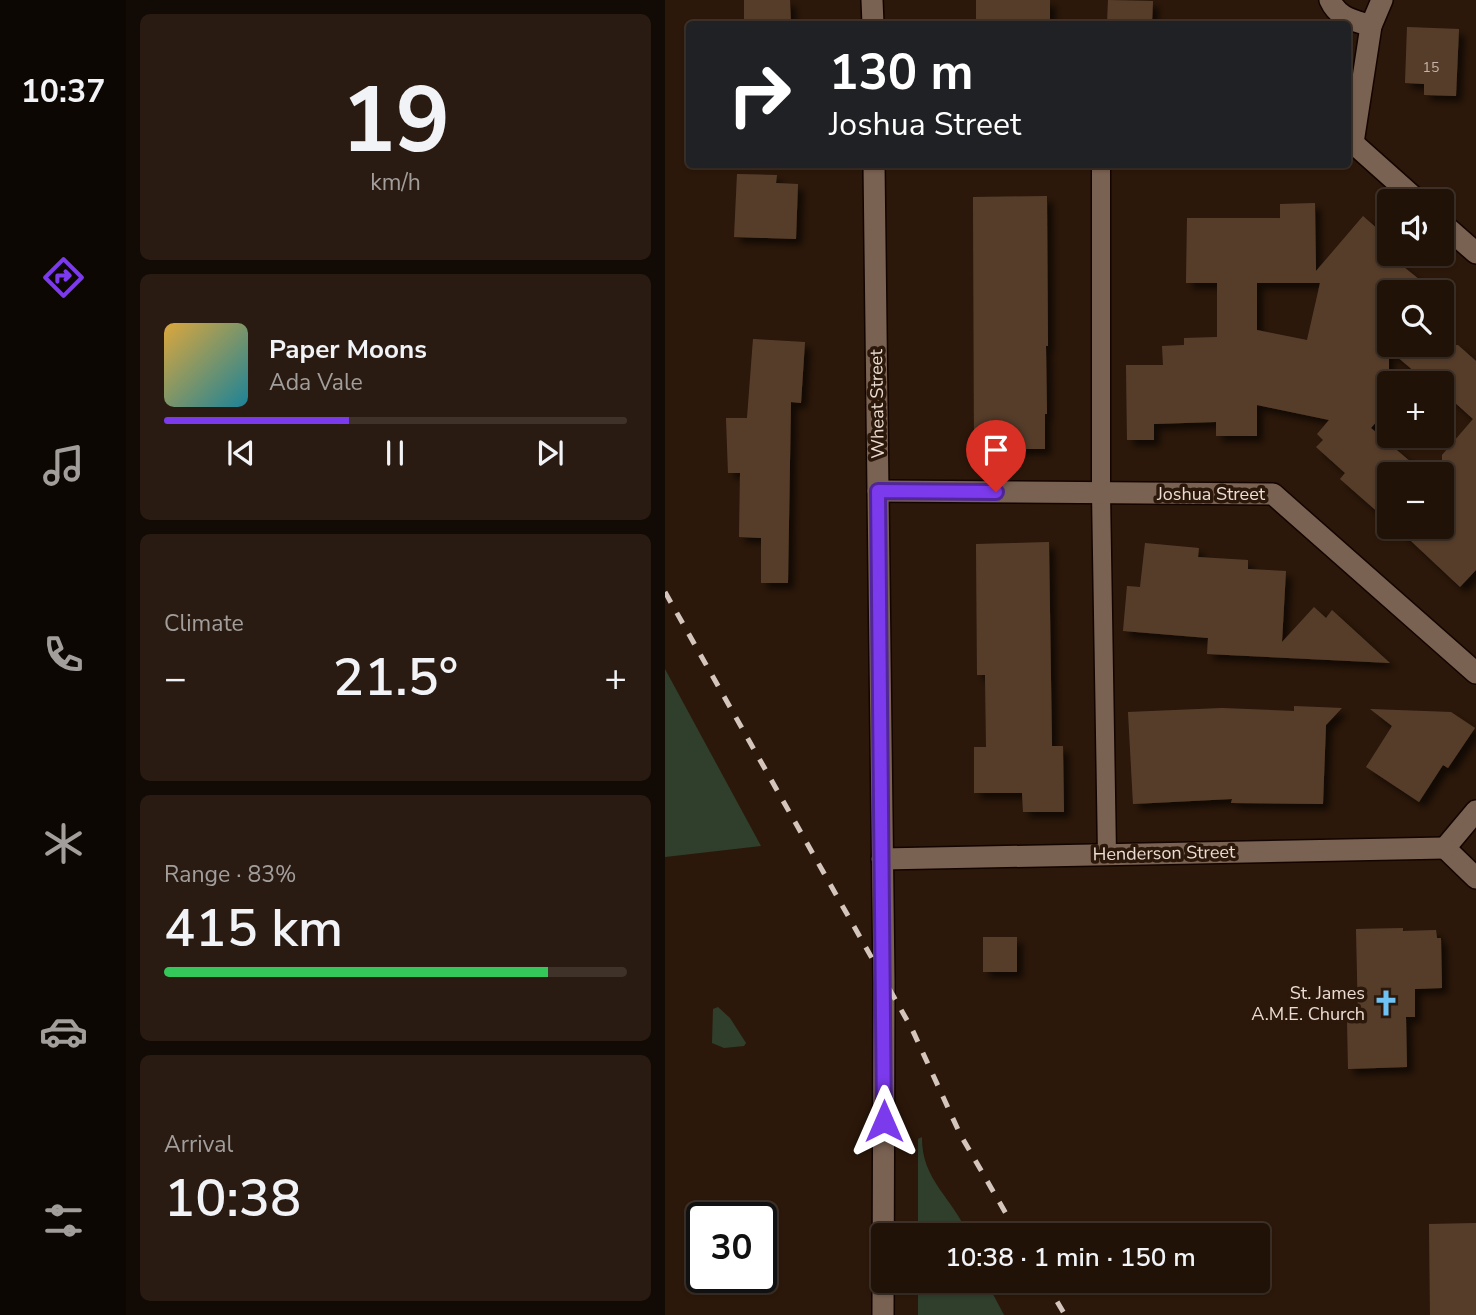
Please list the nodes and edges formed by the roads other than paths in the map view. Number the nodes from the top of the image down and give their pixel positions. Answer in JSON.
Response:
{"nodes":[{"id":1,"x":872,"y":0,"type":"edge"},
{"id":2,"x":1330,"y":0,"type":"edge"},
{"id":3,"x":1382,"y":0,"type":"edge"},
{"id":4,"x":873,"y":21,"type":"edge"},
{"id":5,"x":1371,"y":26,"type":"junction"},
{"id":6,"x":1351,"y":137,"type":"edge"},
{"id":7,"x":1351,"y":144,"type":"edge"},
{"id":8,"x":874,"y":168,"type":"edge"},
{"id":9,"x":1101,"y":168,"type":"edge"},
{"id":10,"x":1404,"y":189,"type":"edge"},
{"id":11,"x":1454,"y":234,"type":"edge"},
{"id":12,"x":1476,"y":253,"type":"edge"},
{"id":13,"x":878,"y":491,"type":"junction"},
{"id":14,"x":1101,"y":493,"type":"junction"},
{"id":15,"x":1476,"y":673,"type":"edge"},
{"id":16,"x":1476,"y":811,"type":"edge"},
{"id":17,"x":1445,"y":848,"type":"junction"},
{"id":18,"x":1107,"y":855,"type":"junction"},
{"id":19,"x":882,"y":859,"type":"junction"},
{"id":20,"x":1476,"y":877,"type":"edge"},
{"id":21,"x":883,"y":1315,"type":"edge"}],
"edges":[{"from":1,"to":4,"type":"street"},
{"from":2,"to":5,"type":"street"},
{"from":3,"to":5,"type":"street"},
{"from":5,"to":6,"type":"street"},
{"from":7,"to":10,"type":"street"},
{"from":8,"to":13,"type":"street","name":"Wheat Street"},
{"from":9,"to":14,"type":"lane"},
{"from":11,"to":12,"type":"street"},
{"from":13,"to":14,"type":"street","name":"Joshua Street"},
{"from":13,"to":19,"type":"street","name":"Wheat Street"},
{"from":14,"to":15,"type":"street","name":"Joshua Street"},
{"from":14,"to":18,"type":"lane"},
{"from":16,"to":17,"type":"street"},
{"from":17,"to":18,"type":"street","name":"Henderson Street"},
{"from":17,"to":20,"type":"street"},
{"from":18,"to":19,"type":"street","name":"Henderson Street"},
{"from":19,"to":21,"type":"street","name":"Wheat Street"}]}
